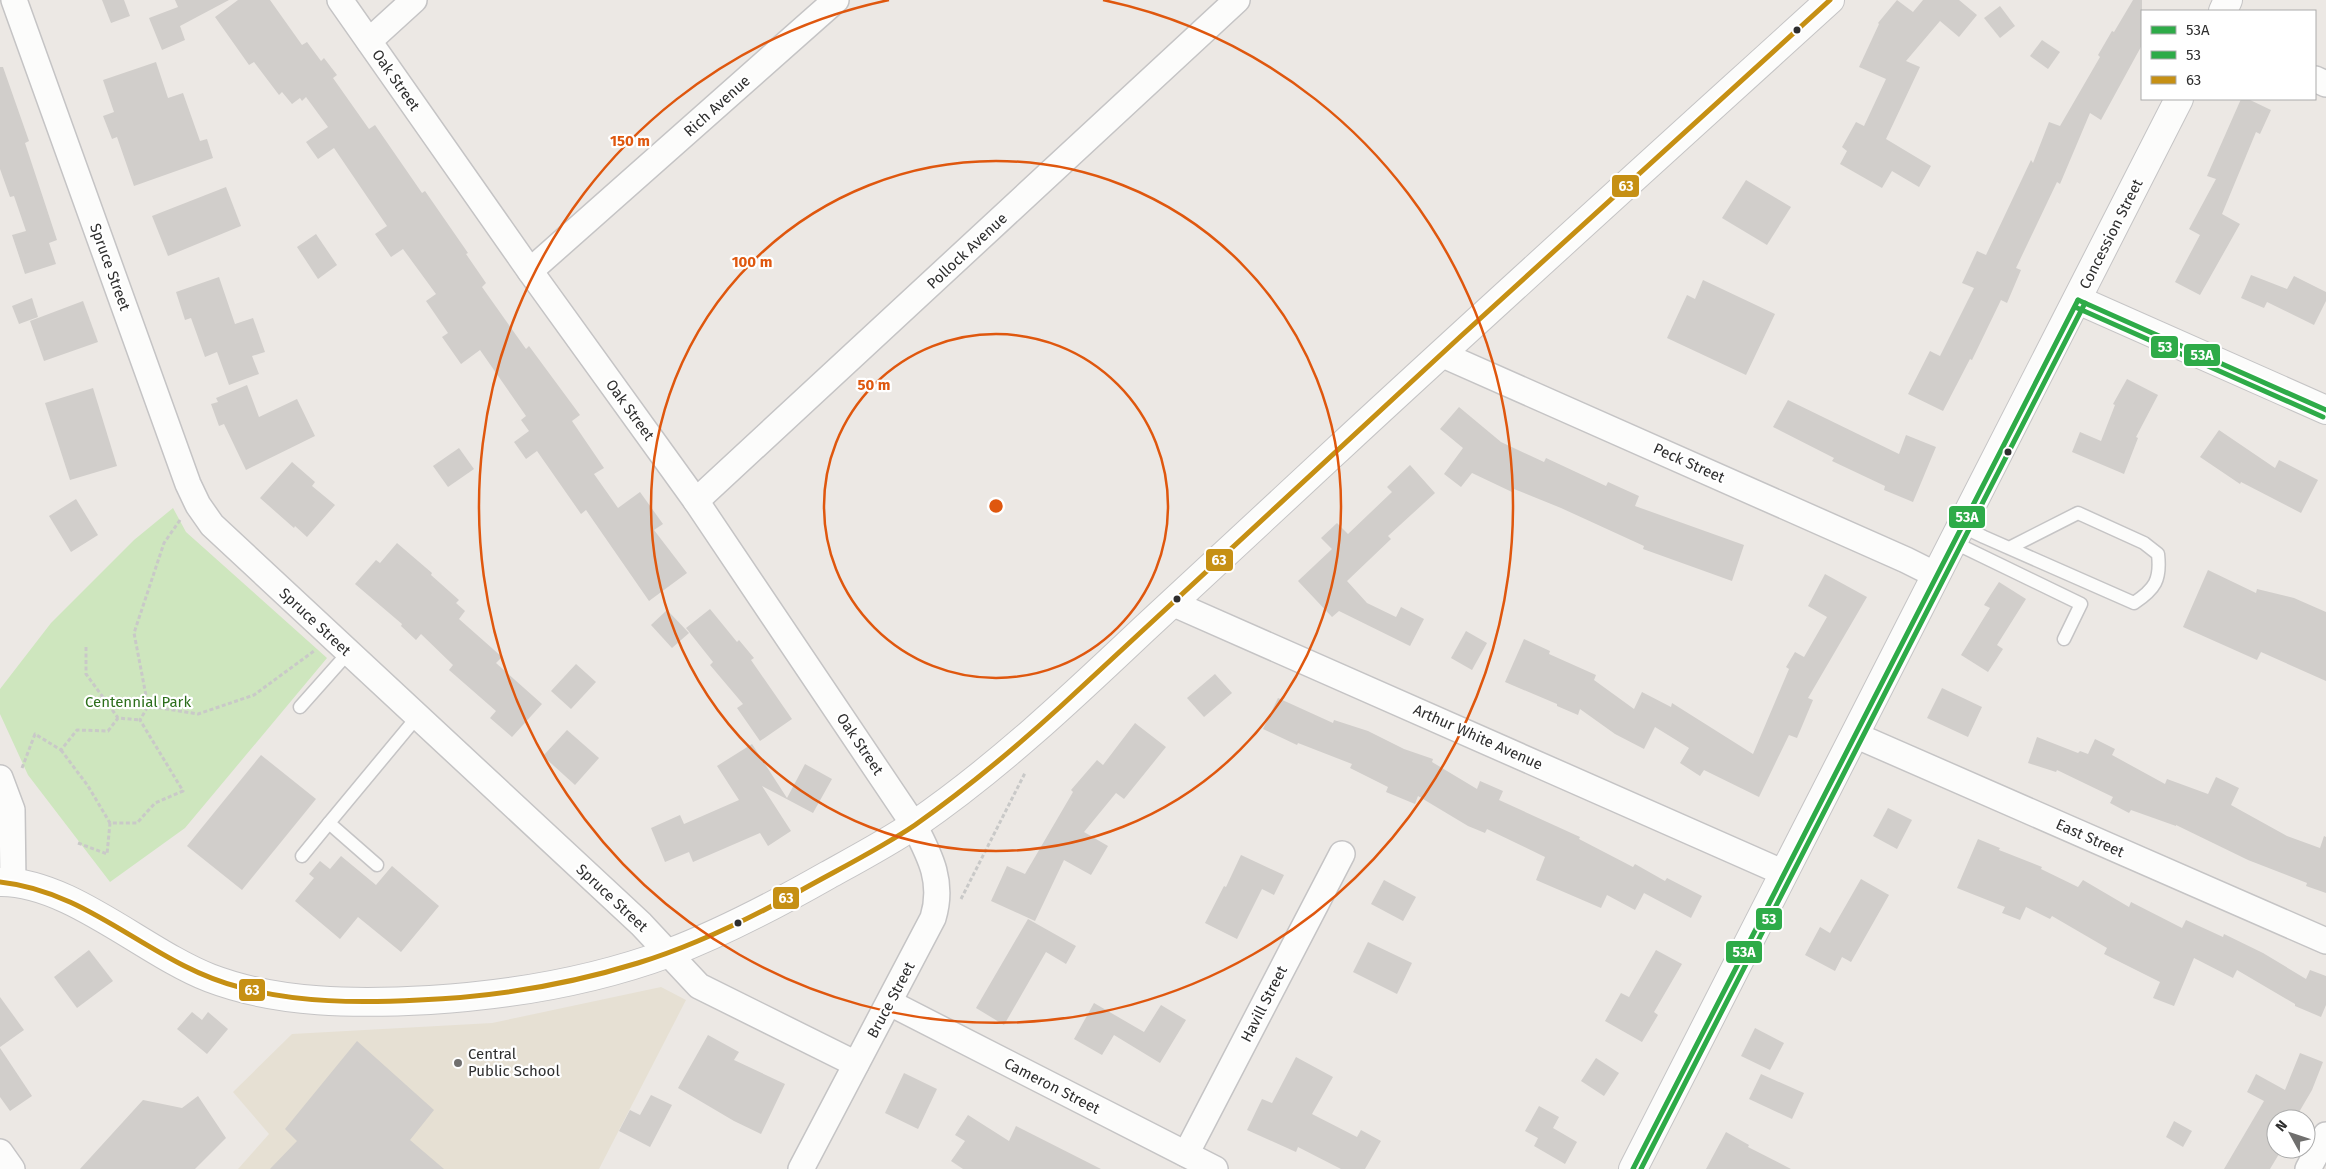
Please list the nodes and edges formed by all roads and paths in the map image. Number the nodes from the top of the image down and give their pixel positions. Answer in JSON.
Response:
{"nodes":[{"id":1,"x":14,"y":0,"type":"edge"},
{"id":2,"x":340,"y":0,"type":"edge"},
{"id":3,"x":414,"y":0,"type":"edge"},
{"id":4,"x":836,"y":0,"type":"edge"},
{"id":5,"x":1237,"y":0,"type":"edge"},
{"id":6,"x":1830,"y":0,"type":"edge"},
{"id":7,"x":369,"y":41,"type":"junction"},
{"id":8,"x":2178,"y":100,"type":"edge"},
{"id":9,"x":530,"y":271,"type":"junction"},
{"id":10,"x":2078,"y":300,"type":"junction"},
{"id":11,"x":1441,"y":354,"type":"junction"},
{"id":12,"x":2326,"y":410,"type":"edge"},
{"id":13,"x":696,"y":501,"type":"junction"},
{"id":14,"x":181,"y":518,"type":"dead end"},
{"id":15,"x":1957,"y":534,"type":"junction"},
{"id":16,"x":2009,"y":548,"type":"junction"},
{"id":17,"x":1936,"y":575,"type":"junction"},
{"id":18,"x":1172,"y":603,"type":"junction"},
{"id":19,"x":2064,"y":639,"type":"dead end"},
{"id":20,"x":86,"y":647,"type":"dead end"},
{"id":21,"x":315,"y":651,"type":"dead end"},
{"id":22,"x":348,"y":653,"type":"junction"},
{"id":23,"x":148,"y":706,"type":"junction"},
{"id":24,"x":300,"y":707,"type":"dead end"},
{"id":25,"x":417,"y":717,"type":"junction"},
{"id":26,"x":118,"y":718,"type":"junction"},
{"id":27,"x":140,"y":720,"type":"junction"},
{"id":28,"x":1855,"y":735,"type":"junction"},
{"id":29,"x":61,"y":750,"type":"junction"},
{"id":30,"x":1026,"y":771,"type":"dead end"},
{"id":31,"x":11,"y":774,"type":"edge"},
{"id":32,"x":110,"y":823,"type":"junction"},
{"id":33,"x":329,"y":823,"type":"junction"},
{"id":34,"x":914,"y":825,"type":"junction"},
{"id":35,"x":78,"y":844,"type":"dead end"},
{"id":36,"x":1342,"y":854,"type":"dead end"},
{"id":37,"x":302,"y":856,"type":"dead end"},
{"id":38,"x":377,"y":864,"type":"dead end"},
{"id":39,"x":1784,"y":873,"type":"junction"},
{"id":40,"x":7,"y":882,"type":"edge"},
{"id":41,"x":960,"y":902,"type":"dead end"},
{"id":42,"x":2326,"y":941,"type":"edge"},
{"id":43,"x":668,"y":954,"type":"junction"},
{"id":44,"x":890,"y":1002,"type":"junction"},
{"id":45,"x":856,"y":1064,"type":"junction"},
{"id":46,"x":2326,"y":1134,"type":"edge"},
{"id":47,"x":0,"y":1152,"type":"edge"},
{"id":48,"x":1186,"y":1154,"type":"junction"},
{"id":49,"x":1635,"y":1168,"type":"edge"},
{"id":50,"x":12,"y":1169,"type":"edge"},
{"id":51,"x":801,"y":1169,"type":"edge"},
{"id":52,"x":1215,"y":1169,"type":"edge"},
{"id":53,"x":2308,"y":1169,"type":"edge"}],
"edges":[{"from":1,"to":22,"type":"street","name":"Spruce Street"},
{"from":2,"to":7,"type":"street","name":"Oak Street"},
{"from":3,"to":7,"type":"street"},
{"from":4,"to":9,"type":"street","name":"Rich Avenue"},
{"from":5,"to":13,"type":"street","name":"Pollock Avenue"},
{"from":6,"to":11,"type":"main road"},
{"from":7,"to":9,"type":"street","name":"Oak Street"},
{"from":8,"to":10,"type":"main road","name":"Concession Street"},
{"from":9,"to":13,"type":"street","name":"Oak Street"},
{"from":10,"to":12,"type":"main road"},
{"from":10,"to":15,"type":"main road","name":"Concession Street"},
{"from":11,"to":17,"type":"street","name":"Peck Street"},
{"from":11,"to":18,"type":"main road"},
{"from":13,"to":34,"type":"street","name":"Oak Street"},
{"from":14,"to":23,"type":"path"},
{"from":15,"to":16,"type":"lane"},
{"from":15,"to":17,"type":"main road","name":"Concession Street"},
{"from":15,"to":19,"type":"lane"},
{"from":16,"to":16,"type":"lane"},
{"from":17,"to":28,"type":"main road","name":"Concession Street"},
{"from":18,"to":34,"type":"main road"},
{"from":18,"to":39,"type":"street","name":"Arthur White Avenue"},
{"from":20,"to":26,"type":"path"},
{"from":21,"to":23,"type":"path"},
{"from":22,"to":24,"type":"lane"},
{"from":22,"to":25,"type":"street","name":"Spruce Street"},
{"from":23,"to":27,"type":"path"},
{"from":25,"to":33,"type":"lane"},
{"from":25,"to":43,"type":"street","name":"Spruce Street"},
{"from":26,"to":27,"type":"path"},
{"from":26,"to":29,"type":"path"},
{"from":27,"to":32,"type":"path"},
{"from":28,"to":39,"type":"main road","name":"Concession Street"},
{"from":28,"to":42,"type":"street","name":"East Street"},
{"from":29,"to":31,"type":"path"},
{"from":29,"to":32,"type":"path"},
{"from":30,"to":41,"type":"path"},
{"from":31,"to":40,"type":"street"},
{"from":32,"to":35,"type":"path"},
{"from":33,"to":37,"type":"lane"},
{"from":33,"to":38,"type":"lane"},
{"from":34,"to":43,"type":"main road"},
{"from":34,"to":44,"type":"street","name":"Bruce Street"},
{"from":36,"to":48,"type":"street","name":"Havill Street"},
{"from":39,"to":49,"type":"main road","name":"Concession Street"},
{"from":40,"to":43,"type":"main road"},
{"from":43,"to":45,"type":"street","name":"Spruce Street"},
{"from":44,"to":45,"type":"street","name":"Bruce Street"},
{"from":44,"to":48,"type":"street","name":"Cameron Street"},
{"from":45,"to":51,"type":"street","name":"Bruce Street"},
{"from":46,"to":53,"type":"street"},
{"from":47,"to":50,"type":"street"},
{"from":48,"to":52,"type":"street","name":"Cameron Street"}]}
